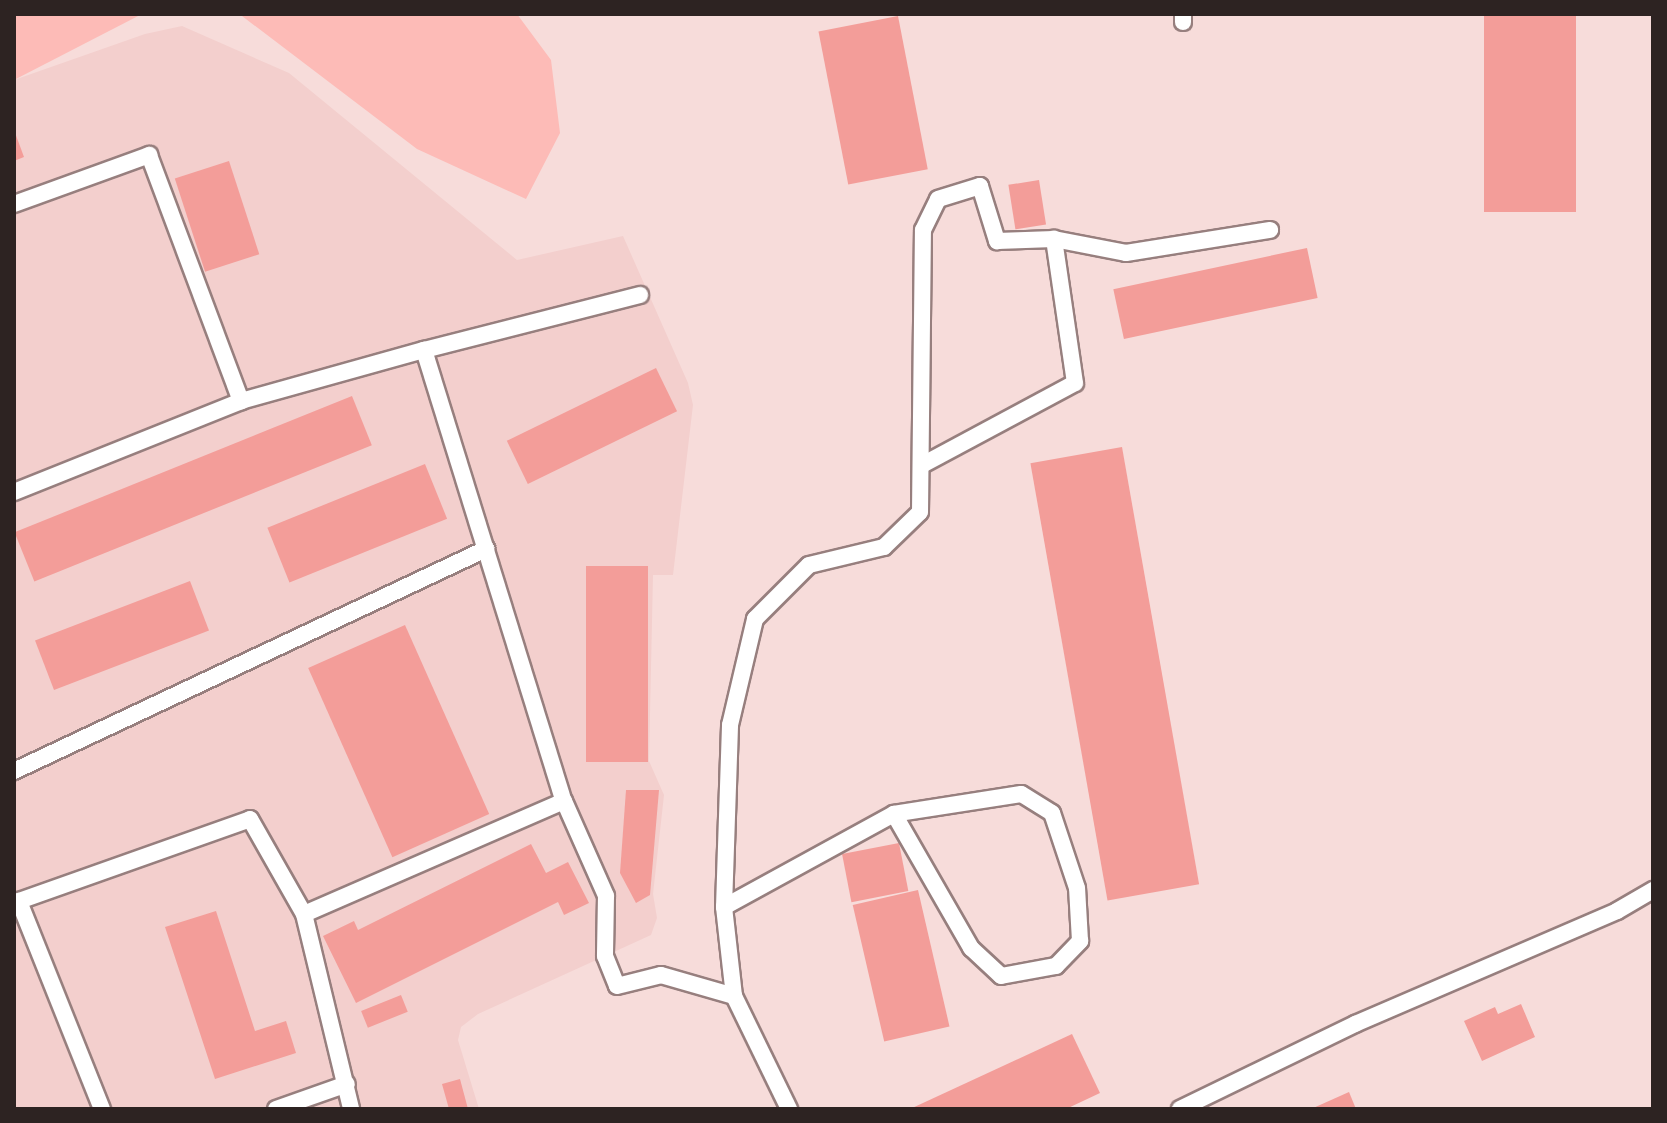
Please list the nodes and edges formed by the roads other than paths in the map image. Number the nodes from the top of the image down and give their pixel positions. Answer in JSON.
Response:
{"nodes":[{"id":1,"x":14,"y":204,"type":"edge"},
{"id":2,"x":1270,"y":230,"type":"dead end"},
{"id":3,"x":1054,"y":239,"type":"junction"},
{"id":4,"x":640,"y":295,"type":"dead end"},
{"id":5,"x":424,"y":350,"type":"junction"},
{"id":6,"x":241,"y":401,"type":"junction"},
{"id":7,"x":924,"y":464,"type":"junction"},
{"id":8,"x":14,"y":492,"type":"edge"},
{"id":9,"x":486,"y":549,"type":"junction"},
{"id":10,"x":14,"y":771,"type":"edge"},
{"id":11,"x":564,"y":801,"type":"junction"},
{"id":12,"x":894,"y":814,"type":"junction"},
{"id":13,"x":1653,"y":890,"type":"edge"},
{"id":14,"x":16,"y":894,"type":"edge"},
{"id":15,"x":724,"y":907,"type":"junction"},
{"id":16,"x":304,"y":914,"type":"junction"},
{"id":17,"x":734,"y":996,"type":"junction"},
{"id":18,"x":347,"y":1084,"type":"junction"},
{"id":19,"x":102,"y":1109,"type":"edge"},
{"id":20,"x":276,"y":1109,"type":"edge"},
{"id":21,"x":351,"y":1109,"type":"edge"},
{"id":22,"x":789,"y":1109,"type":"edge"},
{"id":23,"x":1180,"y":1109,"type":"edge"}],
"edges":[{"from":1,"to":6,"type":"lane"},
{"from":2,"to":3,"type":"lane"},
{"from":3,"to":7,"type":"lane"},
{"from":3,"to":7,"type":"lane"},
{"from":4,"to":5,"type":"lane"},
{"from":5,"to":6,"type":"lane"},
{"from":5,"to":9,"type":"lane"},
{"from":6,"to":8,"type":"lane"},
{"from":7,"to":15,"type":"lane"},
{"from":9,"to":10,"type":"lane"},
{"from":9,"to":11,"type":"lane"},
{"from":11,"to":16,"type":"lane"},
{"from":11,"to":17,"type":"lane"},
{"from":12,"to":12,"type":"lane"},
{"from":12,"to":15,"type":"lane"},
{"from":13,"to":23,"type":"lane"},
{"from":14,"to":16,"type":"lane"},
{"from":14,"to":19,"type":"lane"},
{"from":15,"to":17,"type":"lane"},
{"from":16,"to":18,"type":"lane"},
{"from":17,"to":22,"type":"lane"},
{"from":18,"to":20,"type":"lane"},
{"from":18,"to":21,"type":"lane"}]}
